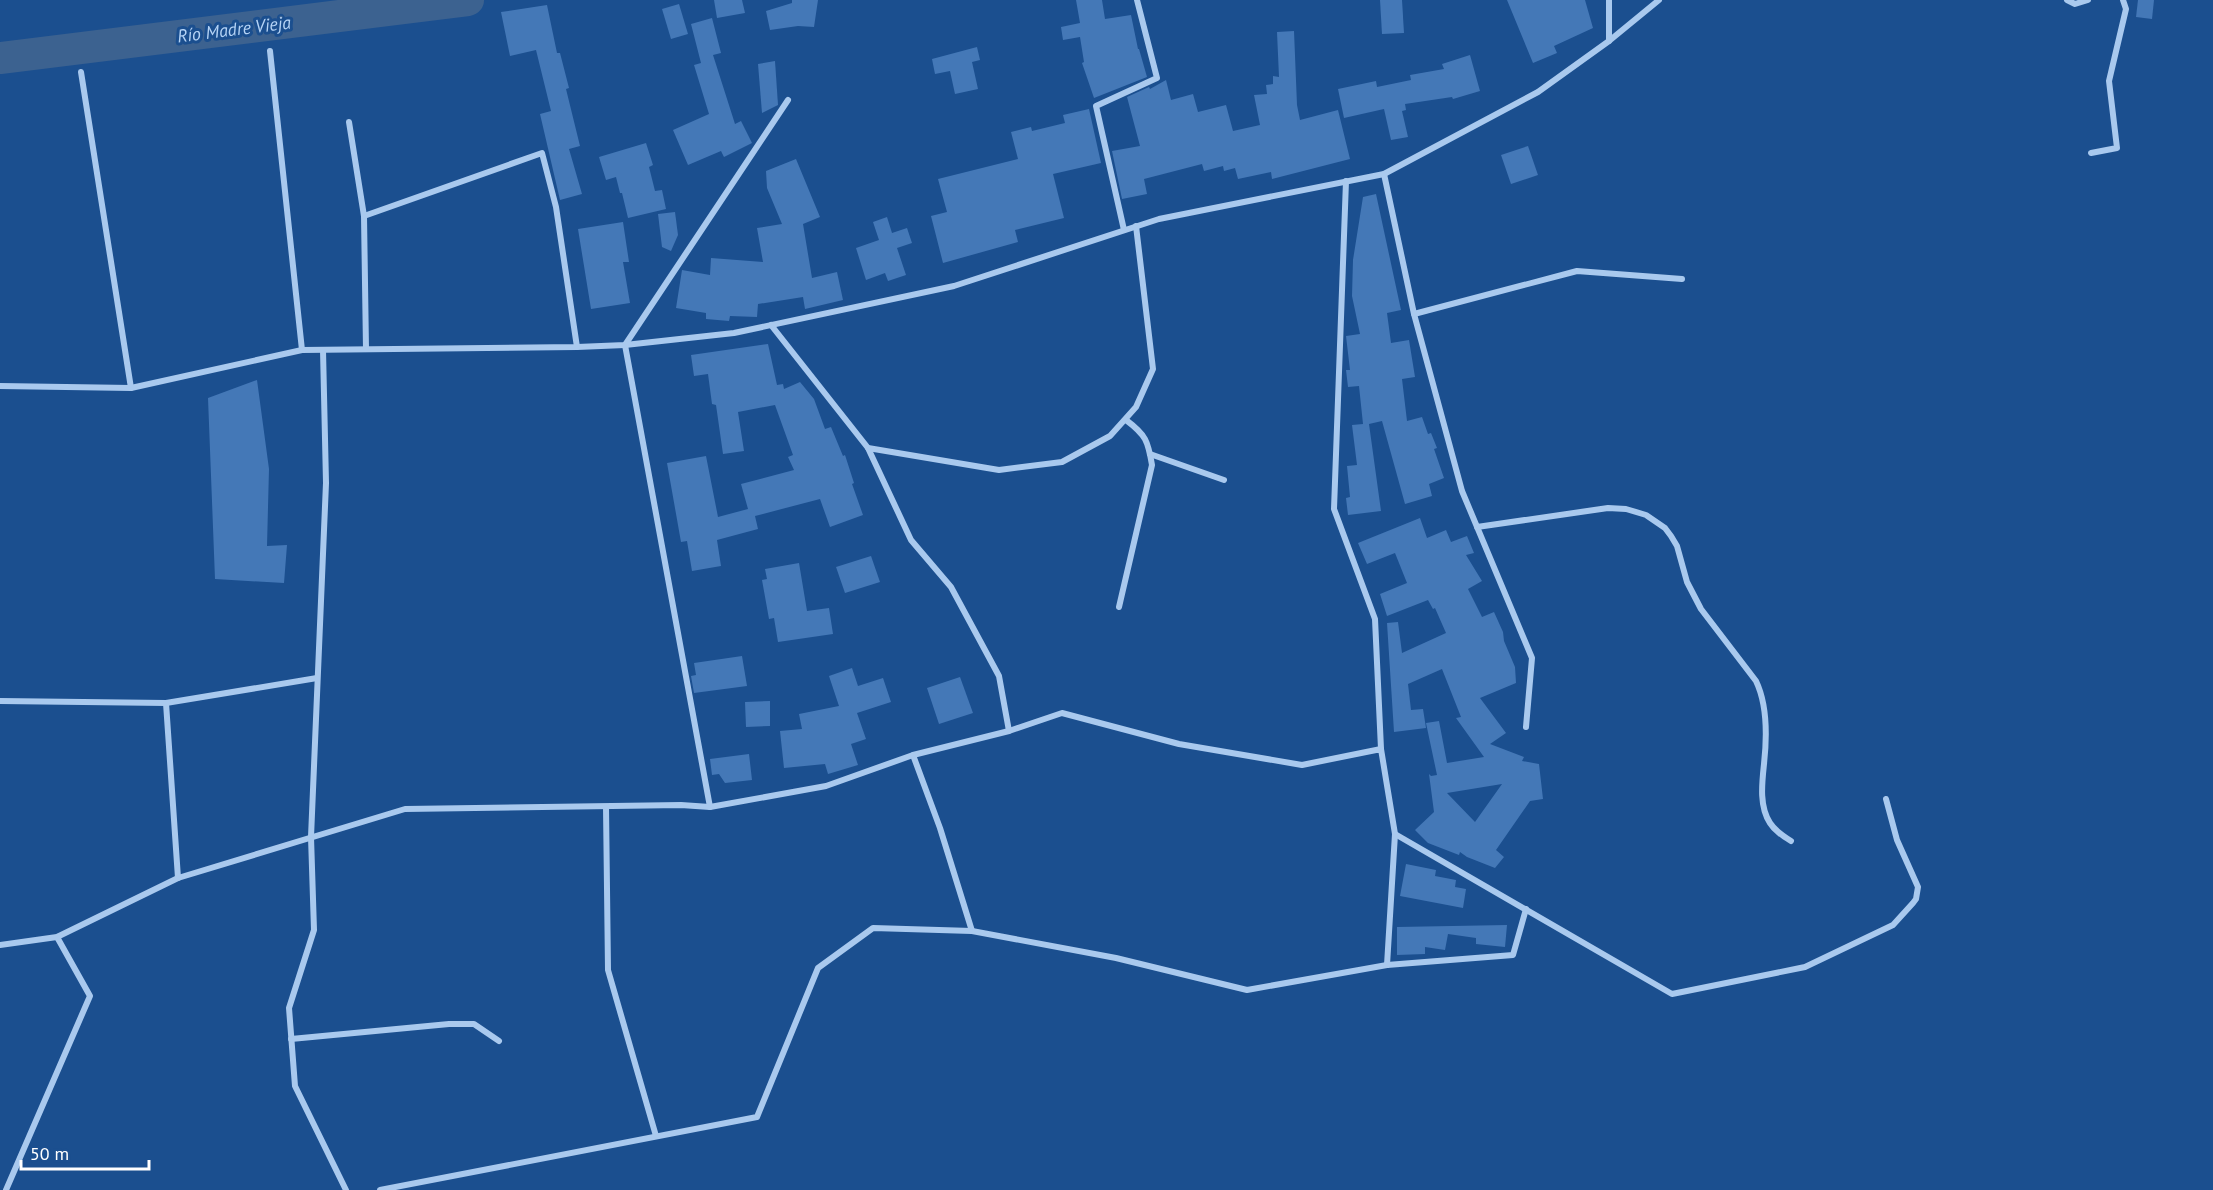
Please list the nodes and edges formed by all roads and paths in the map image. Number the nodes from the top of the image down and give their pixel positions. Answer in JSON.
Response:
{"nodes":[{"id":1,"x":1137,"y":0,"type":"edge"},
{"id":2,"x":1609,"y":0,"type":"edge"},
{"id":3,"x":1659,"y":0,"type":"edge"},
{"id":4,"x":2067,"y":0,"type":"edge"},
{"id":5,"x":2088,"y":0,"type":"edge"},
{"id":6,"x":2123,"y":0,"type":"edge"},
{"id":7,"x":1609,"y":41,"type":"junction"},
{"id":8,"x":270,"y":51,"type":"dead end"},
{"id":9,"x":81,"y":72,"type":"dead end"},
{"id":10,"x":788,"y":100,"type":"dead end"},
{"id":11,"x":349,"y":122,"type":"dead end"},
{"id":12,"x":2091,"y":153,"type":"dead end"},
{"id":13,"x":1384,"y":174,"type":"junction"},
{"id":14,"x":1346,"y":181,"type":"junction"},
{"id":15,"x":364,"y":216,"type":"junction"},
{"id":16,"x":1136,"y":226,"type":"junction"},
{"id":17,"x":1124,"y":230,"type":"junction"},
{"id":18,"x":1683,"y":279,"type":"dead end"},
{"id":19,"x":1414,"y":314,"type":"junction"},
{"id":20,"x":771,"y":326,"type":"junction"},
{"id":21,"x":625,"y":345,"type":"junction"},
{"id":22,"x":577,"y":347,"type":"junction"},
{"id":23,"x":366,"y":349,"type":"junction"},
{"id":24,"x":302,"y":350,"type":"junction"},
{"id":25,"x":323,"y":350,"type":"junction"},
{"id":26,"x":0,"y":386,"type":"edge"},
{"id":27,"x":131,"y":388,"type":"junction"},
{"id":28,"x":1126,"y":420,"type":"junction"},
{"id":29,"x":867,"y":448,"type":"junction"},
{"id":30,"x":1150,"y":454,"type":"junction"},
{"id":31,"x":1224,"y":480,"type":"dead end"},
{"id":32,"x":1477,"y":527,"type":"junction"},
{"id":33,"x":1119,"y":607,"type":"dead end"},
{"id":34,"x":317,"y":678,"type":"junction"},
{"id":35,"x":0,"y":701,"type":"edge"},
{"id":36,"x":166,"y":703,"type":"junction"},
{"id":37,"x":1526,"y":727,"type":"dead end"},
{"id":38,"x":1009,"y":731,"type":"junction"},
{"id":39,"x":1381,"y":750,"type":"junction"},
{"id":40,"x":914,"y":755,"type":"junction"},
{"id":41,"x":1886,"y":800,"type":"dead end"},
{"id":42,"x":606,"y":807,"type":"junction"},
{"id":43,"x":710,"y":807,"type":"junction"},
{"id":44,"x":1395,"y":834,"type":"junction"},
{"id":45,"x":312,"y":837,"type":"junction"},
{"id":46,"x":1791,"y":841,"type":"dead end"},
{"id":47,"x":178,"y":878,"type":"junction"},
{"id":48,"x":1526,"y":909,"type":"junction"},
{"id":49,"x":972,"y":931,"type":"junction"},
{"id":50,"x":57,"y":937,"type":"junction"},
{"id":51,"x":0,"y":945,"type":"edge"},
{"id":52,"x":1387,"y":964,"type":"junction"},
{"id":53,"x":291,"y":1039,"type":"junction"},
{"id":54,"x":499,"y":1041,"type":"dead end"},
{"id":55,"x":656,"y":1136,"type":"junction"},
{"id":56,"x":6,"y":1190,"type":"edge"},
{"id":57,"x":346,"y":1190,"type":"edge"},
{"id":58,"x":380,"y":1190,"type":"edge"}],
"edges":[{"from":1,"to":17,"type":"street"},
{"from":2,"to":7,"type":"street"},
{"from":3,"to":7,"type":"street"},
{"from":4,"to":5,"type":"street"},
{"from":6,"to":12,"type":"street"},
{"from":7,"to":13,"type":"street"},
{"from":8,"to":24,"type":"street"},
{"from":9,"to":27,"type":"street"},
{"from":10,"to":21,"type":"street"},
{"from":11,"to":15,"type":"street"},
{"from":13,"to":14,"type":"street"},
{"from":13,"to":19,"type":"street"},
{"from":14,"to":16,"type":"street"},
{"from":14,"to":39,"type":"street"},
{"from":15,"to":22,"type":"street"},
{"from":15,"to":23,"type":"street"},
{"from":16,"to":17,"type":"street"},
{"from":16,"to":28,"type":"street"},
{"from":17,"to":20,"type":"street"},
{"from":18,"to":19,"type":"street"},
{"from":19,"to":32,"type":"street"},
{"from":20,"to":21,"type":"street"},
{"from":20,"to":29,"type":"street"},
{"from":21,"to":22,"type":"street"},
{"from":21,"to":43,"type":"street"},
{"from":22,"to":23,"type":"street"},
{"from":23,"to":25,"type":"street"},
{"from":24,"to":25,"type":"street"},
{"from":24,"to":27,"type":"street"},
{"from":25,"to":34,"type":"street"},
{"from":26,"to":27,"type":"street"},
{"from":28,"to":29,"type":"street"},
{"from":28,"to":30,"type":"street"},
{"from":29,"to":38,"type":"street"},
{"from":30,"to":31,"type":"street"},
{"from":30,"to":33,"type":"street"},
{"from":32,"to":37,"type":"street"},
{"from":32,"to":46,"type":"street"},
{"from":34,"to":36,"type":"street"},
{"from":34,"to":45,"type":"street"},
{"from":35,"to":36,"type":"street"},
{"from":36,"to":47,"type":"street"},
{"from":38,"to":39,"type":"street"},
{"from":38,"to":40,"type":"street"},
{"from":39,"to":44,"type":"street"},
{"from":40,"to":43,"type":"street"},
{"from":40,"to":49,"type":"street"},
{"from":41,"to":48,"type":"street"},
{"from":42,"to":43,"type":"street"},
{"from":42,"to":45,"type":"street"},
{"from":42,"to":55,"type":"street"},
{"from":44,"to":48,"type":"street"},
{"from":44,"to":52,"type":"street"},
{"from":45,"to":47,"type":"street"},
{"from":45,"to":53,"type":"street"},
{"from":47,"to":50,"type":"street"},
{"from":48,"to":52,"type":"street"},
{"from":49,"to":52,"type":"street"},
{"from":49,"to":55,"type":"street"},
{"from":50,"to":51,"type":"street"},
{"from":50,"to":56,"type":"street"},
{"from":53,"to":54,"type":"street"},
{"from":53,"to":57,"type":"street"},
{"from":55,"to":58,"type":"street"}]}
